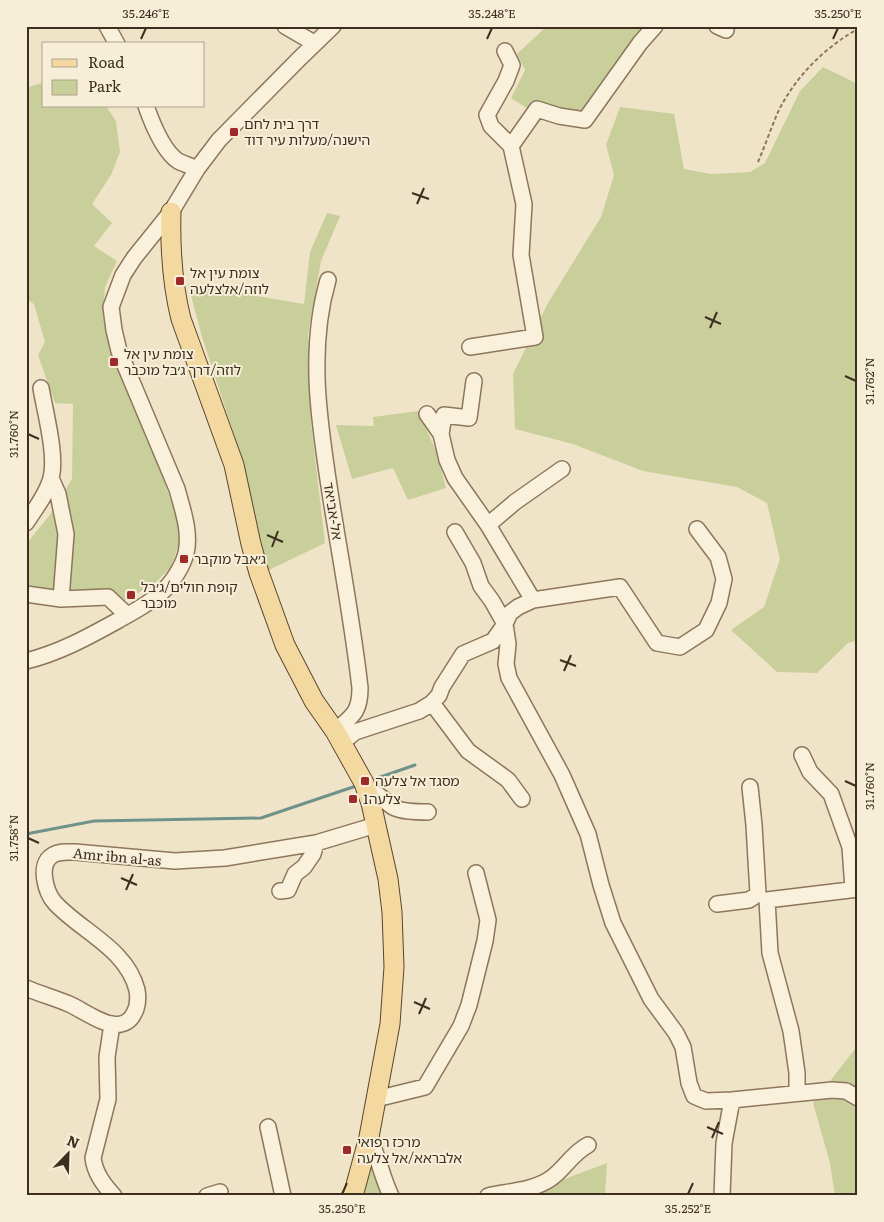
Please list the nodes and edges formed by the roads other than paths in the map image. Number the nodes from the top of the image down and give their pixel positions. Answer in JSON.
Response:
{"nodes":[{"id":1,"x":107,"y":26,"type":"edge"},
{"id":2,"x":285,"y":26,"type":"edge"},
{"id":3,"x":334,"y":26,"type":"edge"},
{"id":4,"x":655,"y":26,"type":"edge"},
{"id":5,"x":116,"y":42,"type":"edge"},
{"id":6,"x":314,"y":44,"type":"junction"},
{"id":7,"x":505,"y":51,"type":"dead end"},
{"id":8,"x":147,"y":108,"type":"edge"},
{"id":9,"x":511,"y":146,"type":"junction"},
{"id":10,"x":197,"y":169,"type":"junction"},
{"id":11,"x":171,"y":212,"type":"junction"},
{"id":12,"x":328,"y":280,"type":"dead end"},
{"id":13,"x":470,"y":346,"type":"dead end"},
{"id":14,"x":474,"y":381,"type":"dead end"},
{"id":15,"x":41,"y":388,"type":"dead end"},
{"id":16,"x":427,"y":414,"type":"dead end"},
{"id":17,"x":441,"y":434,"type":"junction"},
{"id":18,"x":562,"y":469,"type":"dead end"},
{"id":19,"x":51,"y":478,"type":"junction"},
{"id":20,"x":26,"y":523,"type":"edge"},
{"id":21,"x":488,"y":525,"type":"junction"},
{"id":22,"x":697,"y":529,"type":"dead end"},
{"id":23,"x":455,"y":532,"type":"dead end"},
{"id":24,"x":26,"y":594,"type":"edge"},
{"id":25,"x":61,"y":599,"type":"junction"},
{"id":26,"x":533,"y":600,"type":"junction"},
{"id":27,"x":128,"y":615,"type":"junction"},
{"id":28,"x":505,"y":624,"type":"junction"},
{"id":29,"x":26,"y":661,"type":"edge"},
{"id":30,"x":432,"y":703,"type":"junction"},
{"id":31,"x":338,"y":737,"type":"junction"},
{"id":32,"x":802,"y":756,"type":"dead end"},
{"id":33,"x":750,"y":787,"type":"dead end"},
{"id":34,"x":367,"y":792,"type":"junction"},
{"id":35,"x":522,"y":798,"type":"dead end"},
{"id":36,"x":428,"y":812,"type":"dead end"},
{"id":37,"x":376,"y":825,"type":"junction"},
{"id":38,"x":316,"y":843,"type":"junction"},
{"id":39,"x":476,"y":874,"type":"dead end"},
{"id":40,"x":856,"y":889,"type":"edge"},
{"id":41,"x":280,"y":891,"type":"dead end"},
{"id":42,"x":762,"y":897,"type":"junction"},
{"id":43,"x":717,"y":904,"type":"dead end"},
{"id":44,"x":26,"y":988,"type":"edge"},
{"id":45,"x":112,"y":1024,"type":"junction"},
{"id":46,"x":797,"y":1093,"type":"junction"},
{"id":47,"x":858,"y":1098,"type":"edge"},
{"id":48,"x":376,"y":1099,"type":"junction"},
{"id":49,"x":732,"y":1100,"type":"junction"},
{"id":50,"x":268,"y":1127,"type":"dead end"},
{"id":51,"x":369,"y":1137,"type":"junction"},
{"id":52,"x":588,"y":1145,"type":"dead end"},
{"id":53,"x":114,"y":1196,"type":"edge"},
{"id":54,"x":283,"y":1196,"type":"edge"},
{"id":55,"x":353,"y":1196,"type":"edge"},
{"id":56,"x":391,"y":1196,"type":"edge"},
{"id":57,"x":488,"y":1196,"type":"edge"},
{"id":58,"x":722,"y":1196,"type":"edge"}],
"edges":[{"from":1,"to":5,"type":"street"},
{"from":2,"to":6,"type":"street"},
{"from":3,"to":6,"type":"street"},
{"from":4,"to":9,"type":"street"},
{"from":6,"to":10,"type":"street"},
{"from":7,"to":9,"type":"street"},
{"from":8,"to":10,"type":"street"},
{"from":9,"to":13,"type":"street"},
{"from":10,"to":11,"type":"street"},
{"from":11,"to":27,"type":"street"},
{"from":11,"to":31,"type":"main road"},
{"from":12,"to":31,"type":"street","name":"אל-אביאד"},
{"from":14,"to":17,"type":"street"},
{"from":15,"to":19,"type":"street"},
{"from":16,"to":17,"type":"street"},
{"from":17,"to":21,"type":"street"},
{"from":18,"to":21,"type":"street"},
{"from":19,"to":20,"type":"street"},
{"from":19,"to":25,"type":"street"},
{"from":21,"to":26,"type":"street"},
{"from":22,"to":26,"type":"street"},
{"from":23,"to":28,"type":"street"},
{"from":24,"to":25,"type":"street"},
{"from":25,"to":27,"type":"street"},
{"from":26,"to":28,"type":"street"},
{"from":27,"to":29,"type":"street"},
{"from":28,"to":30,"type":"street"},
{"from":28,"to":49,"type":"street"},
{"from":30,"to":31,"type":"street"},
{"from":30,"to":35,"type":"street"},
{"from":31,"to":34,"type":"main road"},
{"from":32,"to":40,"type":"street"},
{"from":33,"to":42,"type":"street"},
{"from":34,"to":36,"type":"street"},
{"from":34,"to":37,"type":"main road"},
{"from":37,"to":38,"type":"street","name":"Amr ibn al-as"},
{"from":37,"to":48,"type":"main road"},
{"from":38,"to":41,"type":"street"},
{"from":38,"to":45,"type":"street","name":"Amr ibn al-as"},
{"from":39,"to":48,"type":"street"},
{"from":40,"to":42,"type":"street"},
{"from":42,"to":43,"type":"street"},
{"from":42,"to":46,"type":"street"},
{"from":44,"to":45,"type":"street"},
{"from":45,"to":53,"type":"street"},
{"from":46,"to":47,"type":"street"},
{"from":46,"to":49,"type":"street"},
{"from":48,"to":51,"type":"main road"},
{"from":49,"to":58,"type":"street"},
{"from":50,"to":54,"type":"street"},
{"from":51,"to":55,"type":"main road"},
{"from":51,"to":56,"type":"street"},
{"from":52,"to":57,"type":"street"}]}
